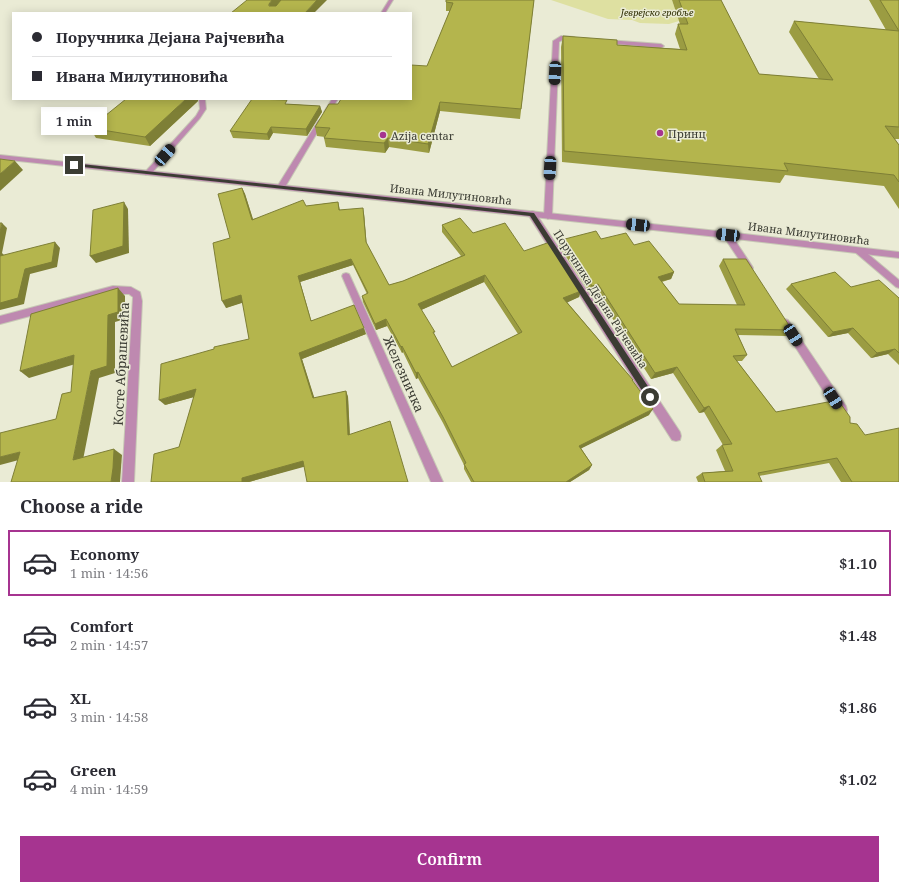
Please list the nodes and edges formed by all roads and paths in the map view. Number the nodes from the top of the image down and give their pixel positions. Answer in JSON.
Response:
{"nodes":[{"id":1,"x":391,"y":0,"type":"edge"},
{"id":2,"x":384,"y":12,"type":"edge"},
{"id":3,"x":578,"y":39,"type":"edge"},
{"id":4,"x":599,"y":41,"type":"edge"},
{"id":5,"x":661,"y":46,"type":"dead end"},
{"id":6,"x":202,"y":100,"type":"edge"},
{"id":7,"x":334,"y":100,"type":"edge"},
{"id":8,"x":0,"y":157,"type":"edge"},
{"id":9,"x":148,"y":173,"type":"junction"},
{"id":10,"x":281,"y":187,"type":"junction"},
{"id":11,"x":532,"y":214,"type":"junction"},
{"id":12,"x":548,"y":216,"type":"junction"},
{"id":13,"x":728,"y":235,"type":"junction"},
{"id":14,"x":859,"y":250,"type":"junction"},
{"id":15,"x":899,"y":255,"type":"edge"},
{"id":16,"x":753,"y":274,"type":"edge"},
{"id":17,"x":346,"y":276,"type":"dead end"},
{"id":18,"x":899,"y":284,"type":"edge"},
{"id":19,"x":778,"y":312,"type":"edge"},
{"id":20,"x":0,"y":320,"type":"edge"},
{"id":21,"x":845,"y":416,"type":"edge"},
{"id":22,"x":676,"y":436,"type":"dead end"},
{"id":23,"x":128,"y":482,"type":"edge"},
{"id":24,"x":437,"y":482,"type":"edge"}],
"edges":[{"from":1,"to":2,"type":"street"},
{"from":3,"to":12,"type":"street"},
{"from":4,"to":5,"type":"street"},
{"from":6,"to":9,"type":"street"},
{"from":7,"to":10,"type":"street"},
{"from":8,"to":9,"type":"street","name":"Ивана Милутиновића"},
{"from":9,"to":10,"type":"street","name":"Ивана Милутиновића"},
{"from":10,"to":11,"type":"street","name":"Ивана Милутиновића"},
{"from":11,"to":12,"type":"street","name":"Ивана Милутиновића"},
{"from":11,"to":22,"type":"street","name":"Поручника Дејана Рајчевића"},
{"from":12,"to":13,"type":"street","name":"Ивана Милутиновића"},
{"from":13,"to":14,"type":"street","name":"Ивана Милутиновића"},
{"from":13,"to":16,"type":"street"},
{"from":14,"to":15,"type":"street","name":"Ивана Милутиновића"},
{"from":14,"to":18,"type":"street"},
{"from":17,"to":24,"type":"street","name":"Железничка"},
{"from":19,"to":21,"type":"street"},
{"from":20,"to":23,"type":"street","name":"Косте Абрашевића"}]}
